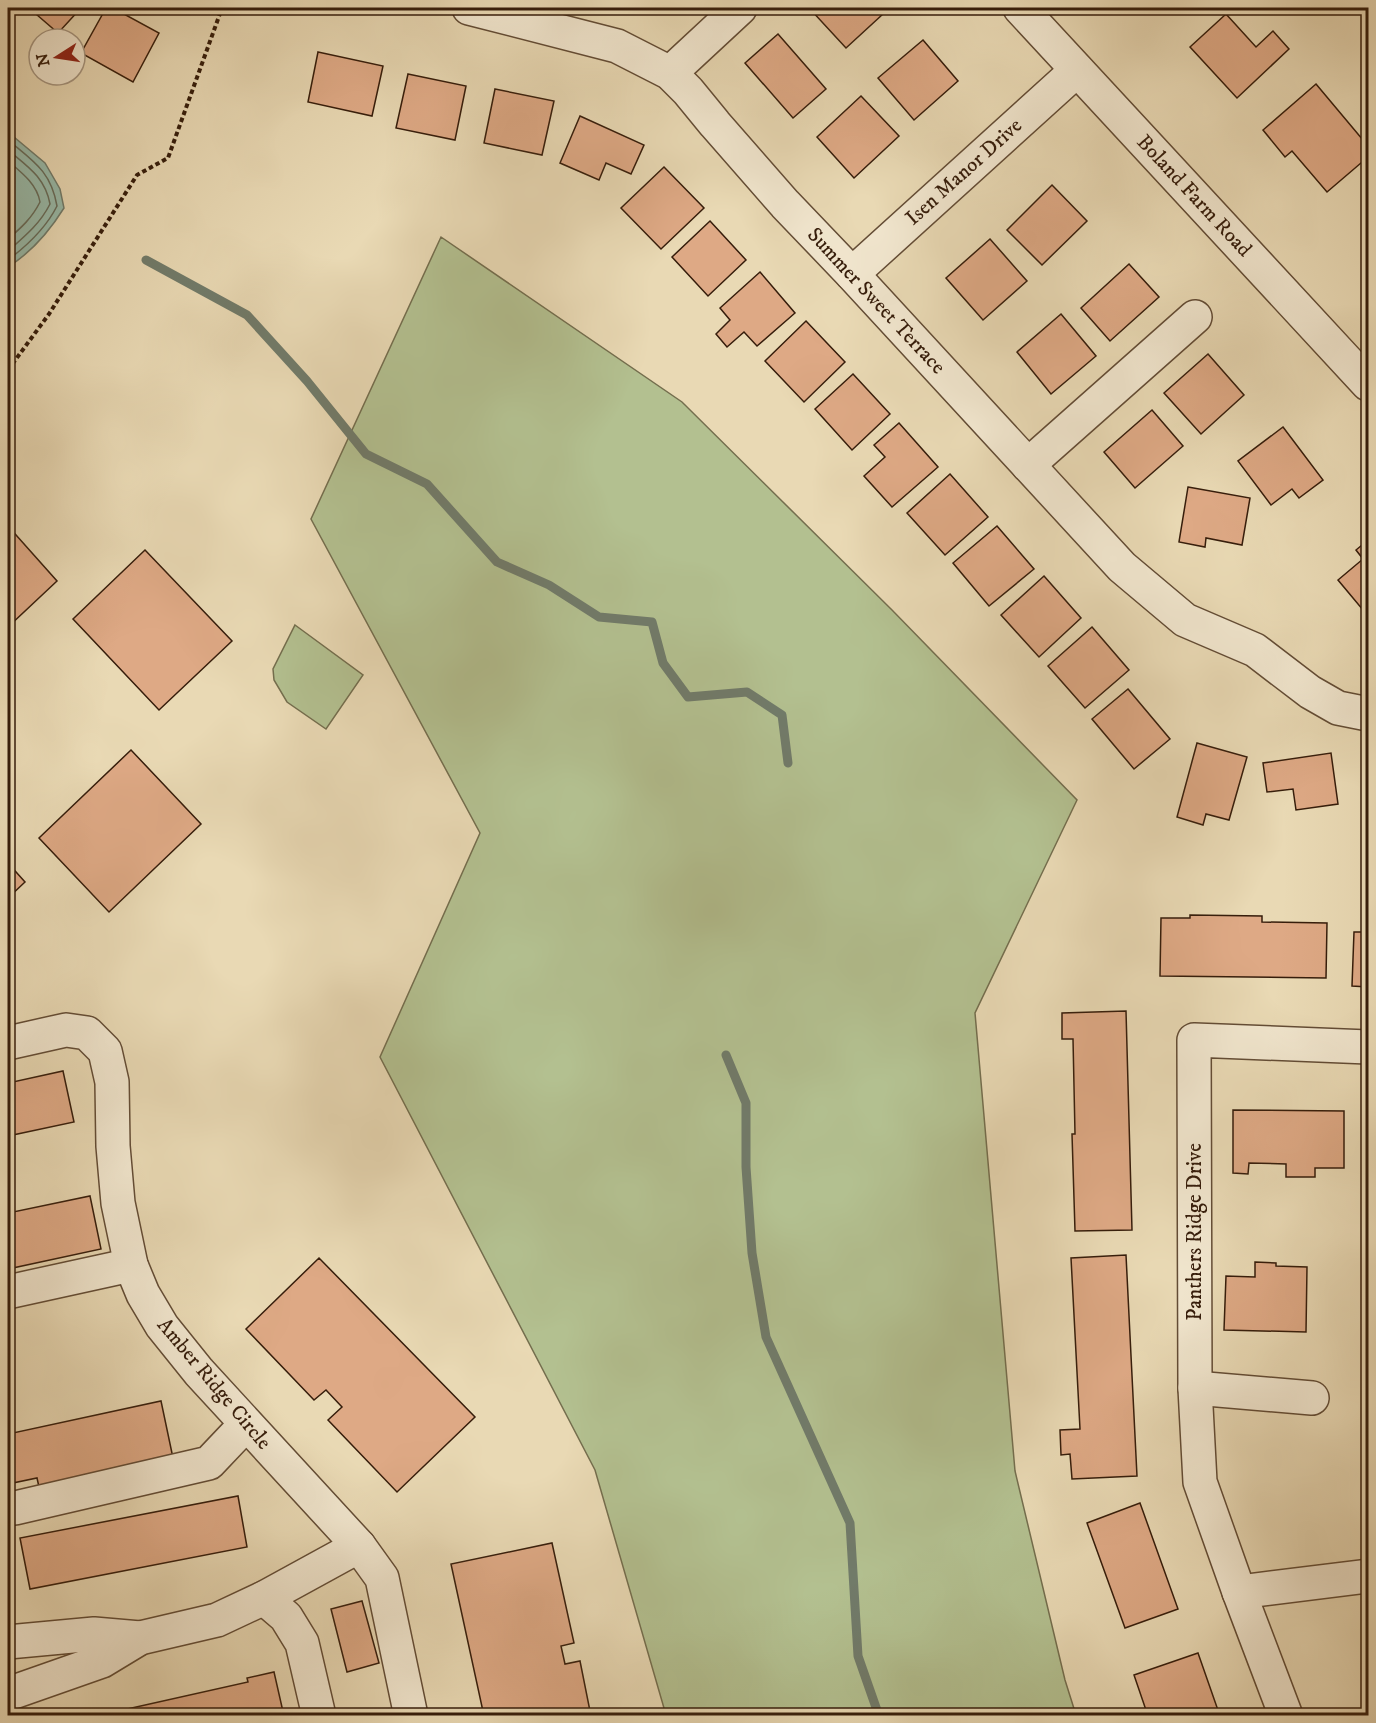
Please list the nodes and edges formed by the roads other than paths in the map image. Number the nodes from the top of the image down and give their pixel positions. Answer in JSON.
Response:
{"nodes":[{"id":1,"x":470,"y":8,"type":"edge"},
{"id":2,"x":740,"y":8,"type":"edge"},
{"id":3,"x":1020,"y":8,"type":"edge"},
{"id":4,"x":1077,"y":70,"type":"junction"},
{"id":5,"x":670,"y":73,"type":"junction"},
{"id":6,"x":852,"y":273,"type":"junction"},
{"id":7,"x":1195,"y":317,"type":"dead end"},
{"id":8,"x":1368,"y":384,"type":"edge"},
{"id":9,"x":1028,"y":465,"type":"junction"},
{"id":10,"x":1368,"y":714,"type":"edge"},
{"id":11,"x":8,"y":1042,"type":"edge"},
{"id":12,"x":1368,"y":1047,"type":"edge"},
{"id":13,"x":131,"y":1265,"type":"junction"},
{"id":14,"x":8,"y":1292,"type":"edge"},
{"id":15,"x":1195,"y":1389,"type":"junction"},
{"id":16,"x":1312,"y":1398,"type":"dead end"},
{"id":17,"x":246,"y":1424,"type":"junction"},
{"id":18,"x":15,"y":1508,"type":"dead end"},
{"id":19,"x":359,"y":1546,"type":"junction"},
{"id":20,"x":1368,"y":1576,"type":"edge"},
{"id":21,"x":1239,"y":1592,"type":"junction"},
{"id":22,"x":264,"y":1598,"type":"junction"},
{"id":23,"x":140,"y":1638,"type":"junction"},
{"id":24,"x":8,"y":1642,"type":"edge"},
{"id":25,"x":8,"y":1694,"type":"edge"},
{"id":26,"x":319,"y":1716,"type":"edge"},
{"id":27,"x":411,"y":1716,"type":"edge"},
{"id":28,"x":1286,"y":1716,"type":"edge"}],
"edges":[{"from":1,"to":5,"type":"street","name":"Summer Sweet Terrace"},
{"from":2,"to":5,"type":"street"},
{"from":3,"to":4,"type":"street","name":"Boland Farm Road"},
{"from":4,"to":6,"type":"street","name":"Isen Manor Drive"},
{"from":4,"to":8,"type":"street","name":"Boland Farm Road"},
{"from":5,"to":6,"type":"street","name":"Summer Sweet Terrace"},
{"from":6,"to":9,"type":"street","name":"Summer Sweet Terrace"},
{"from":7,"to":9,"type":"street"},
{"from":9,"to":10,"type":"street","name":"Summer Sweet Terrace"},
{"from":11,"to":13,"type":"street","name":"Amber Ridge Circle"},
{"from":12,"to":15,"type":"street","name":"Panthers Ridge Drive"},
{"from":13,"to":14,"type":"street"},
{"from":13,"to":17,"type":"street","name":"Amber Ridge Circle"},
{"from":15,"to":16,"type":"street"},
{"from":15,"to":21,"type":"street","name":"Panthers Ridge Drive"},
{"from":17,"to":18,"type":"street"},
{"from":17,"to":19,"type":"street","name":"Amber Ridge Circle"},
{"from":19,"to":22,"type":"street"},
{"from":19,"to":27,"type":"street","name":"Amber Ridge Circle"},
{"from":20,"to":21,"type":"street"},
{"from":21,"to":28,"type":"street","name":"Panthers Ridge Drive"},
{"from":22,"to":23,"type":"street"},
{"from":22,"to":26,"type":"street"},
{"from":23,"to":24,"type":"street"},
{"from":23,"to":25,"type":"street"}]}
